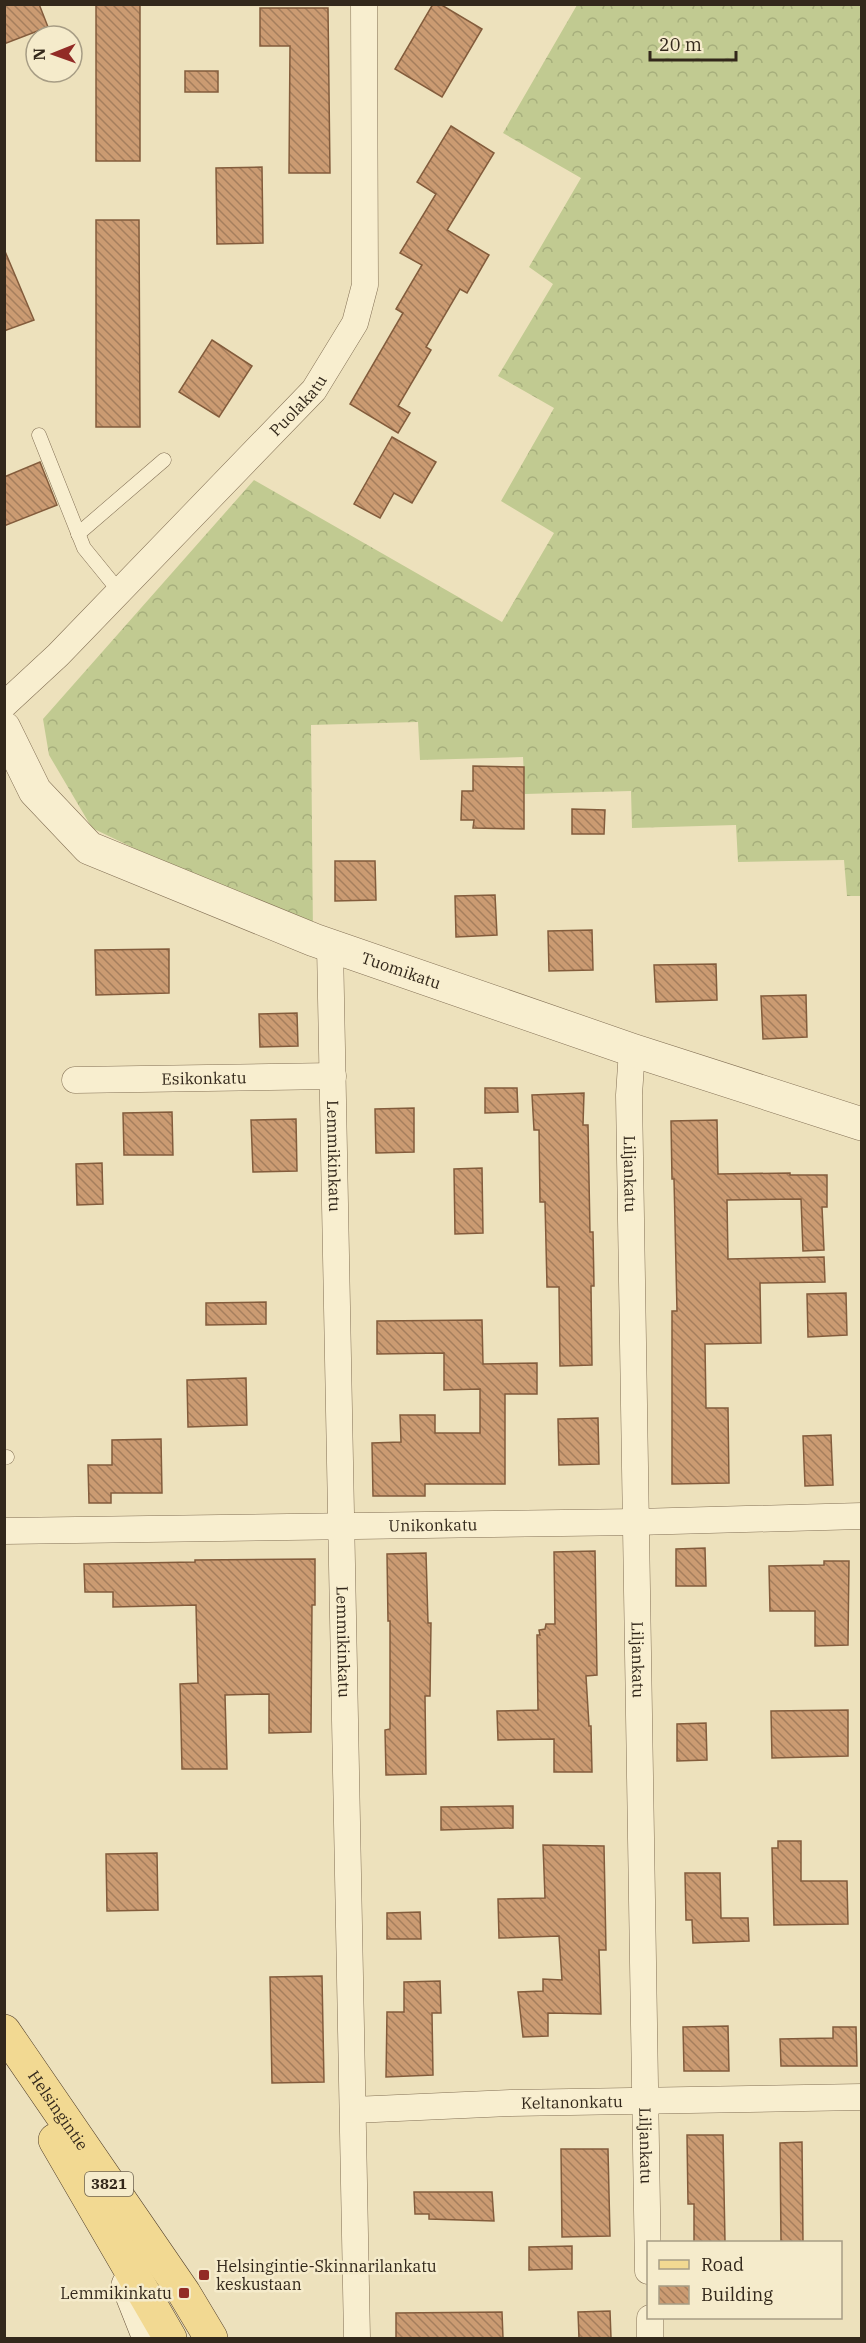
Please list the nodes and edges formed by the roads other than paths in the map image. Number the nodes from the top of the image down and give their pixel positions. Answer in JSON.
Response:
{"nodes":[{"id":1,"x":364,"y":4,"type":"edge"},
{"id":2,"x":39,"y":435,"type":"dead end"},
{"id":3,"x":164,"y":460,"type":"dead end"},
{"id":4,"x":78,"y":534,"type":"junction"},
{"id":5,"x":119,"y":591,"type":"junction"},
{"id":6,"x":4,"y":705,"type":"edge"},
{"id":7,"x":4,"y":728,"type":"edge"},
{"id":8,"x":330,"y":946,"type":"junction"},
{"id":9,"x":632,"y":1050,"type":"junction"},
{"id":10,"x":333,"y":1076,"type":"junction"},
{"id":11,"x":75,"y":1080,"type":"dead end"},
{"id":12,"x":861,"y":1124,"type":"edge"},
{"id":13,"x":861,"y":1516,"type":"edge"},
{"id":14,"x":636,"y":1522,"type":"junction"},
{"id":15,"x":341,"y":1525,"type":"junction"},
{"id":16,"x":4,"y":1531,"type":"edge"},
{"id":17,"x":4,"y":2031,"type":"edge"},
{"id":18,"x":4,"y":2049,"type":"edge"},
{"id":19,"x":861,"y":2097,"type":"edge"},
{"id":20,"x":645,"y":2101,"type":"junction"},
{"id":21,"x":353,"y":2110,"type":"junction"},
{"id":22,"x":93,"y":2207,"type":"junction"},
{"id":23,"x":647,"y":2241,"type":"edge"},
{"id":24,"x":650,"y":2319,"type":"edge"},
{"id":25,"x":149,"y":2338,"type":"edge"},
{"id":26,"x":170,"y":2338,"type":"edge"},
{"id":27,"x":211,"y":2338,"type":"edge"},
{"id":28,"x":357,"y":2338,"type":"edge"},
{"id":29,"x":650,"y":2338,"type":"edge"}],
"edges":[{"from":1,"to":5,"type":"street","name":"Puolakatu"},
{"from":2,"to":4,"type":"lane"},
{"from":3,"to":4,"type":"lane"},
{"from":4,"to":5,"type":"lane"},
{"from":5,"to":6,"type":"street","name":"Puolakatu"},
{"from":7,"to":8,"type":"street","name":"Tuomikatu"},
{"from":8,"to":9,"type":"street","name":"Tuomikatu"},
{"from":8,"to":10,"type":"street","name":"Lemmikinkatu"},
{"from":9,"to":12,"type":"street","name":"Tuomikatu"},
{"from":9,"to":14,"type":"street","name":"Liljankatu"},
{"from":10,"to":11,"type":"street","name":"Esikonkatu"},
{"from":10,"to":15,"type":"street","name":"Lemmikinkatu"},
{"from":13,"to":14,"type":"street","name":"Unikonkatu"},
{"from":14,"to":15,"type":"street","name":"Unikonkatu"},
{"from":14,"to":20,"type":"street","name":"Liljankatu"},
{"from":15,"to":16,"type":"street","name":"Unikonkatu"},
{"from":15,"to":21,"type":"street","name":"Lemmikinkatu"},
{"from":17,"to":27,"type":"main road","name":"Helsingintie","number":"3821"},
{"from":18,"to":22,"type":"main road","name":"Helsingintie","number":"3821"},
{"from":19,"to":20,"type":"street","name":"Keltanonkatu"},
{"from":20,"to":21,"type":"street","name":"Keltanonkatu"},
{"from":20,"to":23,"type":"street","name":"Liljankatu"},
{"from":21,"to":28,"type":"street","name":"Lemmikinkatu"},
{"from":22,"to":25,"type":"street"},
{"from":22,"to":26,"type":"main road","name":"Helsingintie","number":"3821"},
{"from":24,"to":29,"type":"street"}]}
